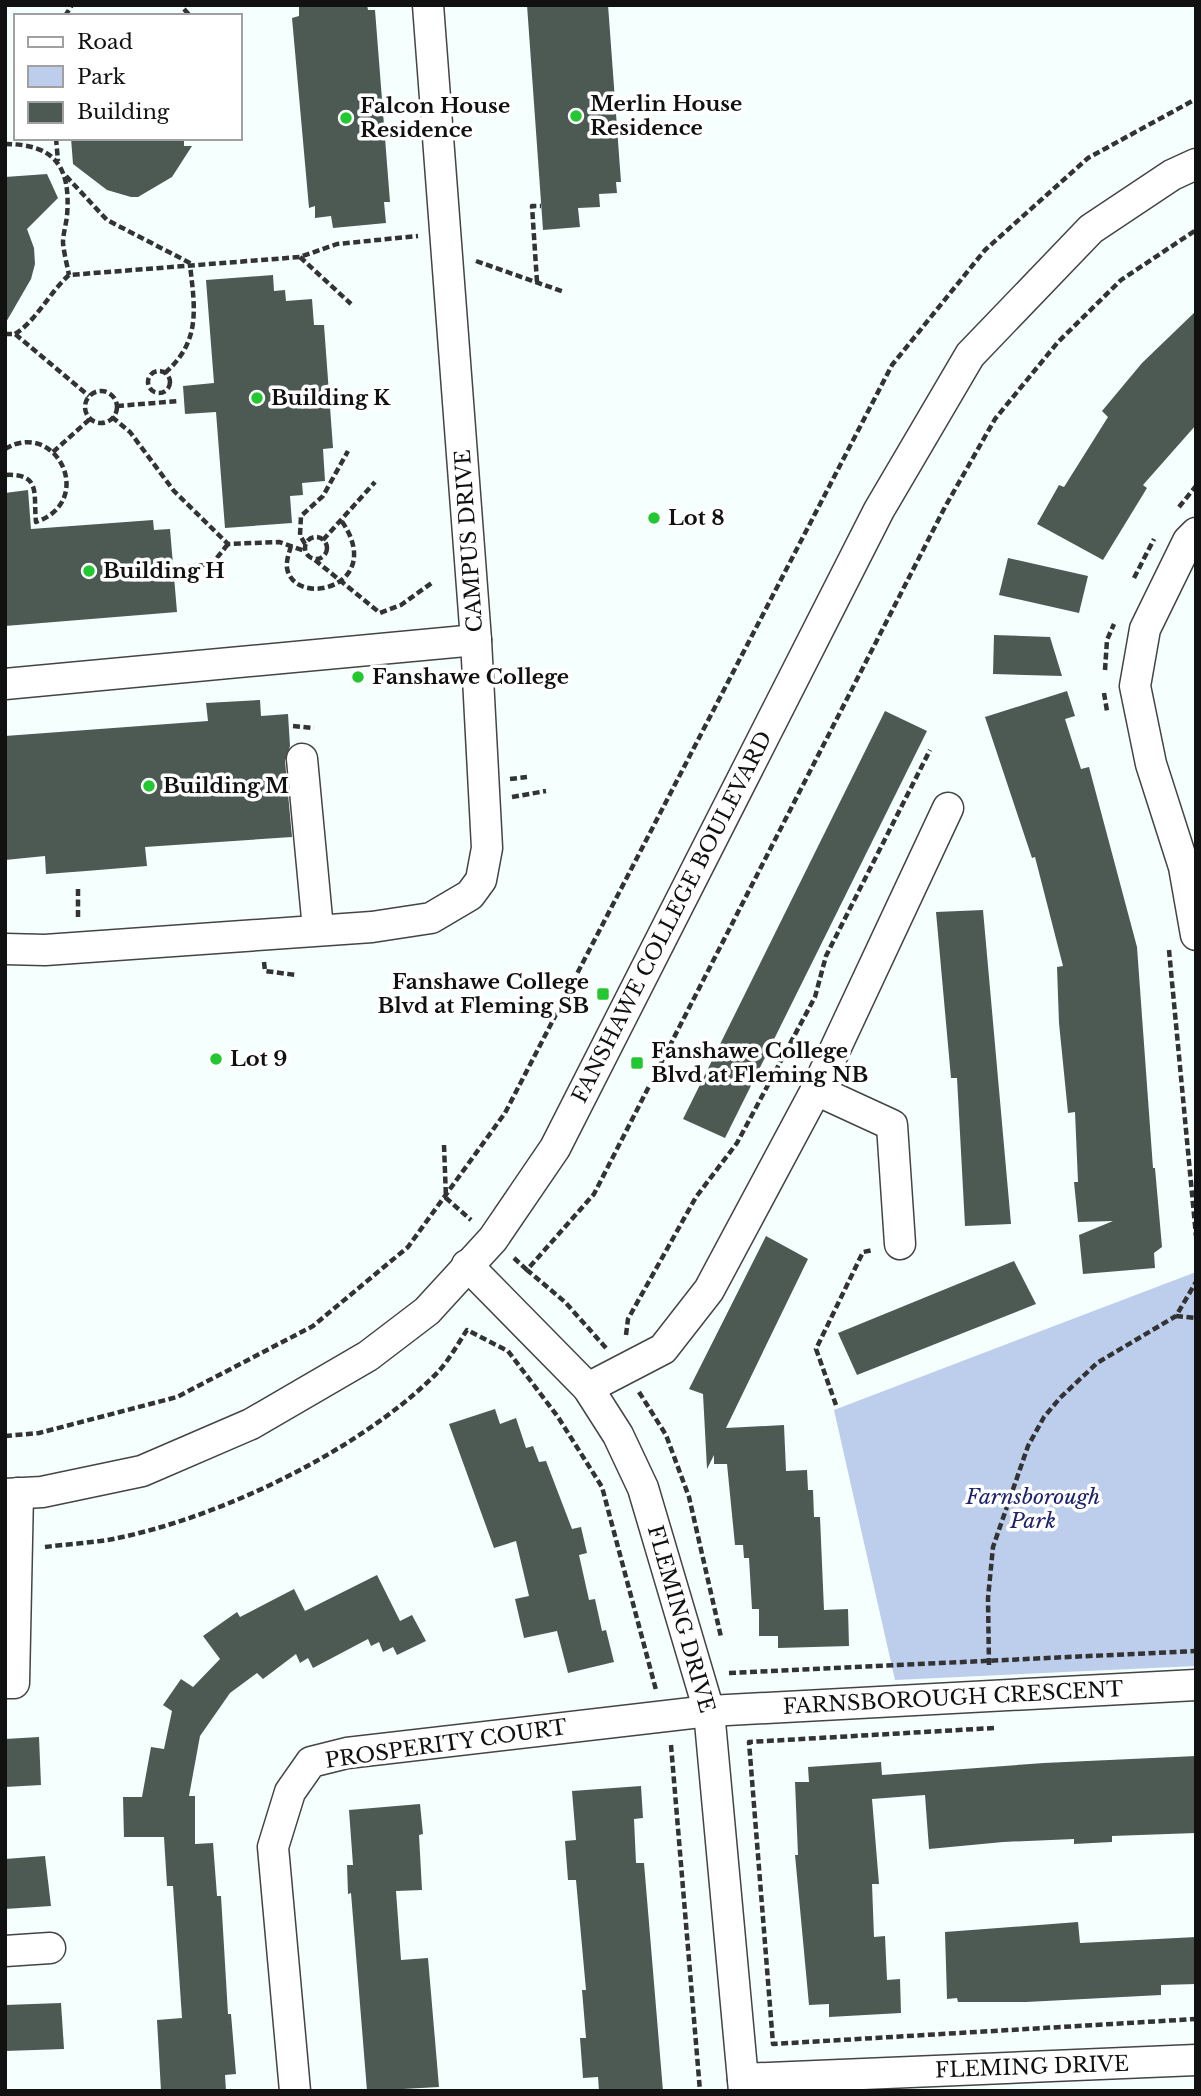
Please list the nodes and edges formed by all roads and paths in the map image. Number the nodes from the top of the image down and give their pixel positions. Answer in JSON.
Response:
{"nodes":[{"id":1,"x":428,"y":5,"type":"edge"},
{"id":2,"x":184,"y":9,"type":"dead end"},
{"id":3,"x":188,"y":14,"type":"edge"},
{"id":4,"x":1196,"y":99,"type":"edge"},
{"id":5,"x":56,"y":140,"type":"edge"},
{"id":6,"x":5,"y":144,"type":"edge"},
{"id":7,"x":58,"y":162,"type":"junction"},
{"id":8,"x":1196,"y":164,"type":"edge"},
{"id":9,"x":66,"y":175,"type":"junction"},
{"id":10,"x":541,"y":206,"type":"dead end"},
{"id":11,"x":1196,"y":230,"type":"edge"},
{"id":12,"x":426,"y":235,"type":"dead end"},
{"id":13,"x":300,"y":257,"type":"junction"},
{"id":14,"x":472,"y":260,"type":"dead end"},
{"id":15,"x":192,"y":265,"type":"junction"},
{"id":16,"x":69,"y":275,"type":"junction"},
{"id":17,"x":537,"y":282,"type":"junction"},
{"id":18,"x":564,"y":292,"type":"dead end"},
{"id":19,"x":351,"y":304,"type":"dead end"},
{"id":20,"x":5,"y":334,"type":"edge"},
{"id":21,"x":15,"y":334,"type":"junction"},
{"id":22,"x":165,"y":373,"type":"junction"},
{"id":23,"x":89,"y":396,"type":"junction"},
{"id":24,"x":179,"y":401,"type":"dead end"},
{"id":25,"x":117,"y":406,"type":"junction"},
{"id":26,"x":112,"y":417,"type":"junction"},
{"id":27,"x":90,"y":418,"type":"junction"},
{"id":28,"x":5,"y":449,"type":"edge"},
{"id":29,"x":348,"y":450,"type":"dead end"},
{"id":30,"x":53,"y":452,"type":"junction"},
{"id":31,"x":5,"y":475,"type":"edge"},
{"id":32,"x":375,"y":482,"type":"dead end"},
{"id":33,"x":341,"y":520,"type":"junction"},
{"id":34,"x":1196,"y":533,"type":"edge"},
{"id":35,"x":323,"y":540,"type":"junction"},
{"id":36,"x":228,"y":544,"type":"junction"},
{"id":37,"x":305,"y":544,"type":"junction"},
{"id":38,"x":291,"y":546,"type":"junction"},
{"id":39,"x":305,"y":551,"type":"junction"},
{"id":40,"x":315,"y":559,"type":"junction"},
{"id":41,"x":178,"y":568,"type":"dead end"},
{"id":42,"x":342,"y":580,"type":"junction"},
{"id":43,"x":433,"y":582,"type":"dead end"},
{"id":44,"x":476,"y":640,"type":"junction"},
{"id":45,"x":5,"y":684,"type":"edge"},
{"id":46,"x":293,"y":726,"type":"dead end"},
{"id":47,"x":314,"y":728,"type":"dead end"},
{"id":48,"x":930,"y":750,"type":"dead end"},
{"id":49,"x":302,"y":759,"type":"dead end"},
{"id":50,"x":546,"y":791,"type":"dead end"},
{"id":51,"x":504,"y":799,"type":"dead end"},
{"id":52,"x":948,"y":808,"type":"dead end"},
{"id":53,"x":78,"y":889,"type":"dead end"},
{"id":54,"x":78,"y":920,"type":"dead end"},
{"id":55,"x":318,"y":929,"type":"junction"},
{"id":56,"x":1196,"y":935,"type":"edge"},
{"id":57,"x":5,"y":949,"type":"edge"},
{"id":58,"x":816,"y":1090,"type":"junction"},
{"id":59,"x":900,"y":1244,"type":"joint"},
{"id":60,"x":467,"y":1265,"type":"junction"},
{"id":61,"x":1196,"y":1282,"type":"edge"},
{"id":62,"x":1176,"y":1316,"type":"junction"},
{"id":63,"x":1196,"y":1318,"type":"edge"},
{"id":64,"x":624,"y":1371,"type":"junction"},
{"id":65,"x":588,"y":1388,"type":"junction"},
{"id":66,"x":836,"y":1405,"type":"dead end"},
{"id":67,"x":5,"y":1436,"type":"edge"},
{"id":68,"x":11,"y":1493,"type":"edge"},
{"id":69,"x":37,"y":1548,"type":"dead end"},
{"id":70,"x":721,"y":1640,"type":"dead end"},
{"id":71,"x":1196,"y":1651,"type":"edge"},
{"id":72,"x":989,"y":1663,"type":"junction"},
{"id":73,"x":727,"y":1667,"type":"dead end"},
{"id":74,"x":990,"y":1675,"type":"dead end"},
{"id":75,"x":5,"y":1683,"type":"edge"},
{"id":76,"x":1196,"y":1685,"type":"edge"},
{"id":77,"x":657,"y":1695,"type":"dead end"},
{"id":78,"x":709,"y":1711,"type":"junction"},
{"id":79,"x":1000,"y":1728,"type":"dead end"},
{"id":80,"x":671,"y":1744,"type":"dead end"},
{"id":81,"x":50,"y":1948,"type":"dead end"},
{"id":82,"x":5,"y":1951,"type":"edge"},
{"id":83,"x":1196,"y":2019,"type":"edge"},
{"id":84,"x":1196,"y":2060,"type":"edge"},
{"id":85,"x":744,"y":2085,"type":"edge"},
{"id":86,"x":295,"y":2091,"type":"edge"},
{"id":87,"x":700,"y":2091,"type":"edge"}],
"edges":[{"from":1,"to":44,"type":"street","name":"CAMPUS DRIVE"},
{"from":2,"to":3,"type":"path"},
{"from":4,"to":67,"type":"path"},
{"from":5,"to":7,"type":"path"},
{"from":6,"to":7,"type":"path"},
{"from":7,"to":9,"type":"path"},
{"from":8,"to":60,"type":"street","name":"FANSHAWE COLLEGE BOULEVARD"},
{"from":9,"to":15,"type":"path"},
{"from":9,"to":16,"type":"path"},
{"from":10,"to":17,"type":"path"},
{"from":11,"to":64,"type":"path"},
{"from":12,"to":13,"type":"path"},
{"from":13,"to":15,"type":"path"},
{"from":13,"to":19,"type":"path"},
{"from":14,"to":17,"type":"path"},
{"from":15,"to":16,"type":"path"},
{"from":15,"to":22,"type":"path"},
{"from":16,"to":21,"type":"path"},
{"from":17,"to":18,"type":"path"},
{"from":20,"to":21,"type":"path"},
{"from":21,"to":23,"type":"path"},
{"from":22,"to":22,"type":"path"},
{"from":23,"to":25,"type":"path"},
{"from":23,"to":27,"type":"path"},
{"from":24,"to":25,"type":"path"},
{"from":25,"to":26,"type":"path"},
{"from":26,"to":27,"type":"path"},
{"from":26,"to":36,"type":"path"},
{"from":27,"to":30,"type":"path"},
{"from":28,"to":30,"type":"path"},
{"from":29,"to":37,"type":"path"},
{"from":30,"to":31,"type":"path"},
{"from":32,"to":33,"type":"path"},
{"from":33,"to":35,"type":"path"},
{"from":33,"to":42,"type":"path"},
{"from":34,"to":56,"type":"street"},
{"from":35,"to":37,"type":"path"},
{"from":35,"to":40,"type":"path"},
{"from":36,"to":38,"type":"path"},
{"from":36,"to":41,"type":"path"},
{"from":37,"to":39,"type":"path"},
{"from":38,"to":39,"type":"path"},
{"from":38,"to":42,"type":"path"},
{"from":39,"to":40,"type":"path"},
{"from":40,"to":42,"type":"path"},
{"from":42,"to":43,"type":"path"},
{"from":44,"to":45,"type":"street"},
{"from":44,"to":55,"type":"street","name":"CAMPUS DRIVE"},
{"from":46,"to":47,"type":"path"},
{"from":48,"to":64,"type":"path"},
{"from":49,"to":55,"type":"street"},
{"from":50,"to":51,"type":"path"},
{"from":52,"to":58,"type":"street"},
{"from":53,"to":54,"type":"path"},
{"from":55,"to":57,"type":"street","name":"CAMPUS DRIVE"},
{"from":58,"to":59,"type":"street"},
{"from":58,"to":64,"type":"street"},
{"from":59,"to":66,"type":"path"},
{"from":60,"to":65,"type":"street","name":"FLEMING DRIVE"},
{"from":60,"to":68,"type":"street","name":"FANSHAWE COLLEGE BOULEVARD"},
{"from":61,"to":62,"type":"path"},
{"from":62,"to":63,"type":"path"},
{"from":62,"to":72,"type":"path"},
{"from":64,"to":65,"type":"street"},
{"from":64,"to":70,"type":"path"},
{"from":65,"to":78,"type":"street","name":"FLEMING DRIVE"},
{"from":68,"to":75,"type":"street"},
{"from":69,"to":77,"type":"path"},
{"from":71,"to":72,"type":"path"},
{"from":72,"to":73,"type":"path"},
{"from":72,"to":74,"type":"path"},
{"from":76,"to":78,"type":"street","name":"FARNSBOROUGH CRESCENT"},
{"from":78,"to":85,"type":"street","name":"FLEMING DRIVE"},
{"from":78,"to":86,"type":"street","name":"PROSPERITY COURT"},
{"from":79,"to":83,"type":"path"},
{"from":80,"to":87,"type":"path"},
{"from":81,"to":82,"type":"street"},
{"from":84,"to":85,"type":"street","name":"FLEMING DRIVE"}]}
